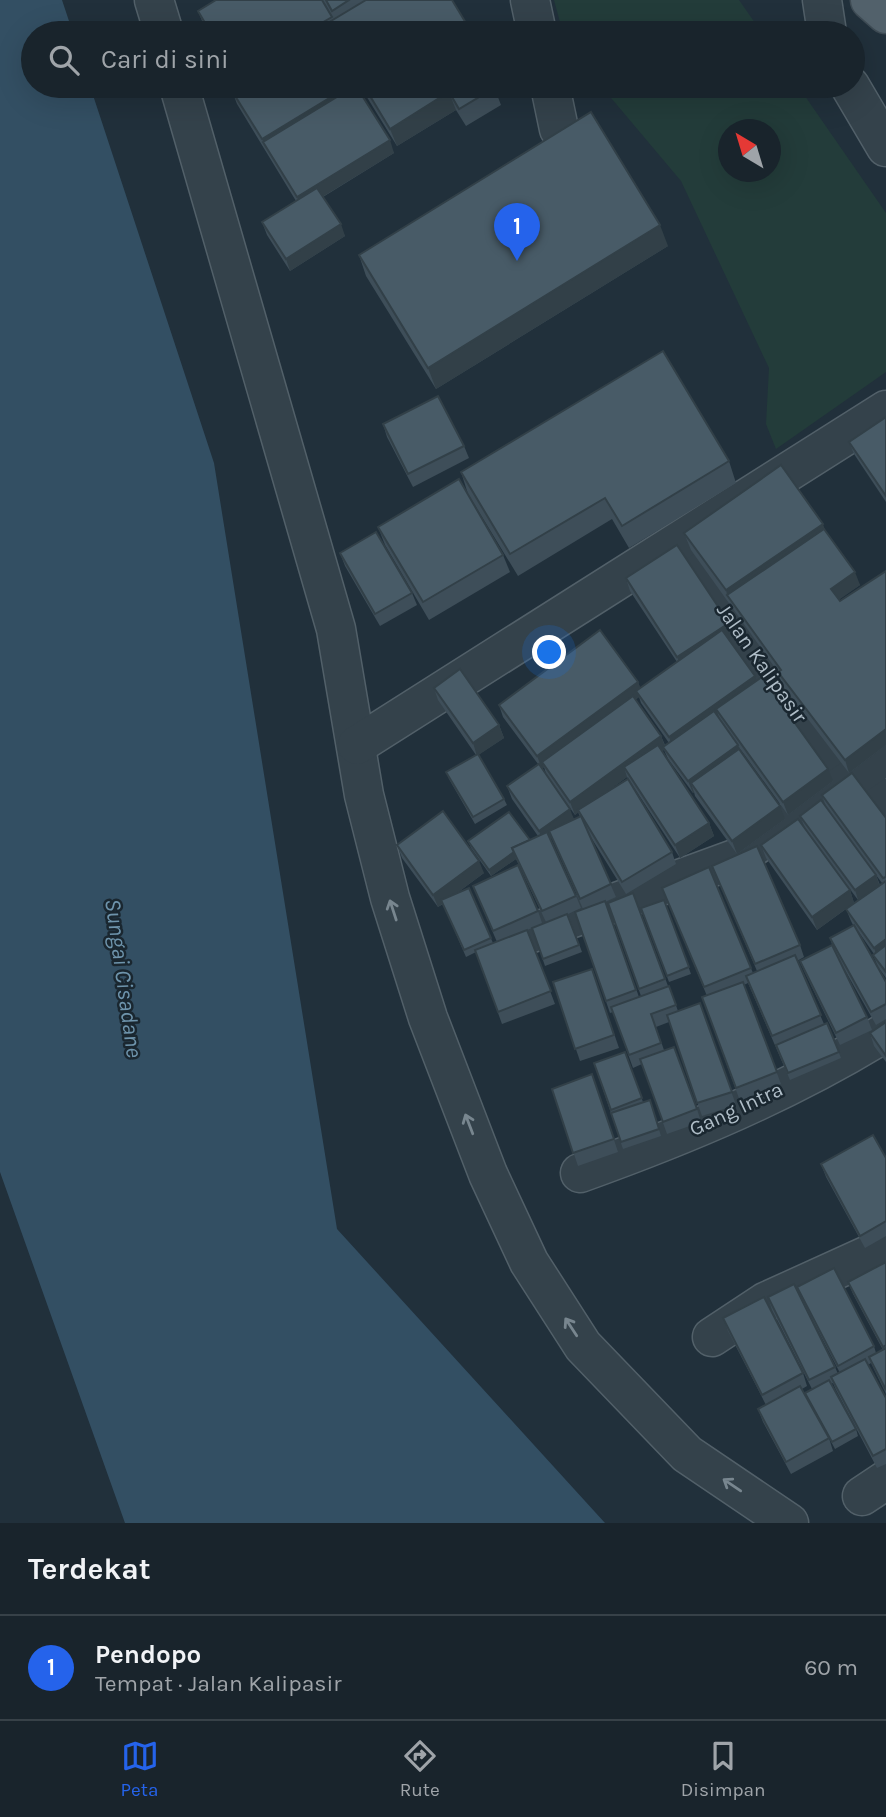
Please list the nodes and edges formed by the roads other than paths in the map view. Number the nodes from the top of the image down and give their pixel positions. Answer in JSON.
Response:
{"nodes":[{"id":1,"x":154,"y":0,"type":"edge"},
{"id":2,"x":530,"y":0,"type":"edge"},
{"id":3,"x":822,"y":0,"type":"edge"},
{"id":4,"x":870,"y":0,"type":"edge"},
{"id":5,"x":886,"y":14,"type":"edge"},
{"id":6,"x":160,"y":21,"type":"edge"},
{"id":7,"x":534,"y":21,"type":"edge"},
{"id":8,"x":825,"y":21,"type":"edge"},
{"id":9,"x":182,"y":98,"type":"edge"},
{"id":10,"x":553,"y":98,"type":"edge"},
{"id":11,"x":857,"y":98,"type":"edge"},
{"id":12,"x":559,"y":129,"type":"edge"},
{"id":13,"x":886,"y":147,"type":"edge"},
{"id":14,"x":886,"y":410,"type":"edge"},
{"id":15,"x":679,"y":543,"type":"junction"},
{"id":16,"x":358,"y":745,"type":"junction"},
{"id":17,"x":863,"y":770,"type":"edge"},
{"id":18,"x":886,"y":811,"type":"edge"},
{"id":19,"x":518,"y":938,"type":"edge"},
{"id":20,"x":886,"y":1032,"type":"edge"},
{"id":21,"x":580,"y":1173,"type":"edge"},
{"id":22,"x":886,"y":1247,"type":"edge"},
{"id":23,"x":712,"y":1337,"type":"dead end"},
{"id":24,"x":789,"y":1523,"type":"edge"}],
"edges":[{"from":1,"to":6,"type":"street"},
{"from":2,"to":7,"type":"street"},
{"from":3,"to":8,"type":"street"},
{"from":4,"to":5,"type":"main road"},
{"from":9,"to":16,"type":"street"},
{"from":10,"to":12,"type":"street"},
{"from":11,"to":13,"type":"street"},
{"from":14,"to":15,"type":"street"},
{"from":15,"to":16,"type":"street"},
{"from":15,"to":17,"type":"street","name":"Jalan Kalipasir"},
{"from":24,"to":16,"type":"street","one_way":true},
{"from":17,"to":18,"type":"street","name":"Jalan Kalipasir"},
{"from":17,"to":19,"type":"street"},
{"from":20,"to":21,"type":"street","name":"Gang Intra"},
{"from":22,"to":23,"type":"street"}]}
